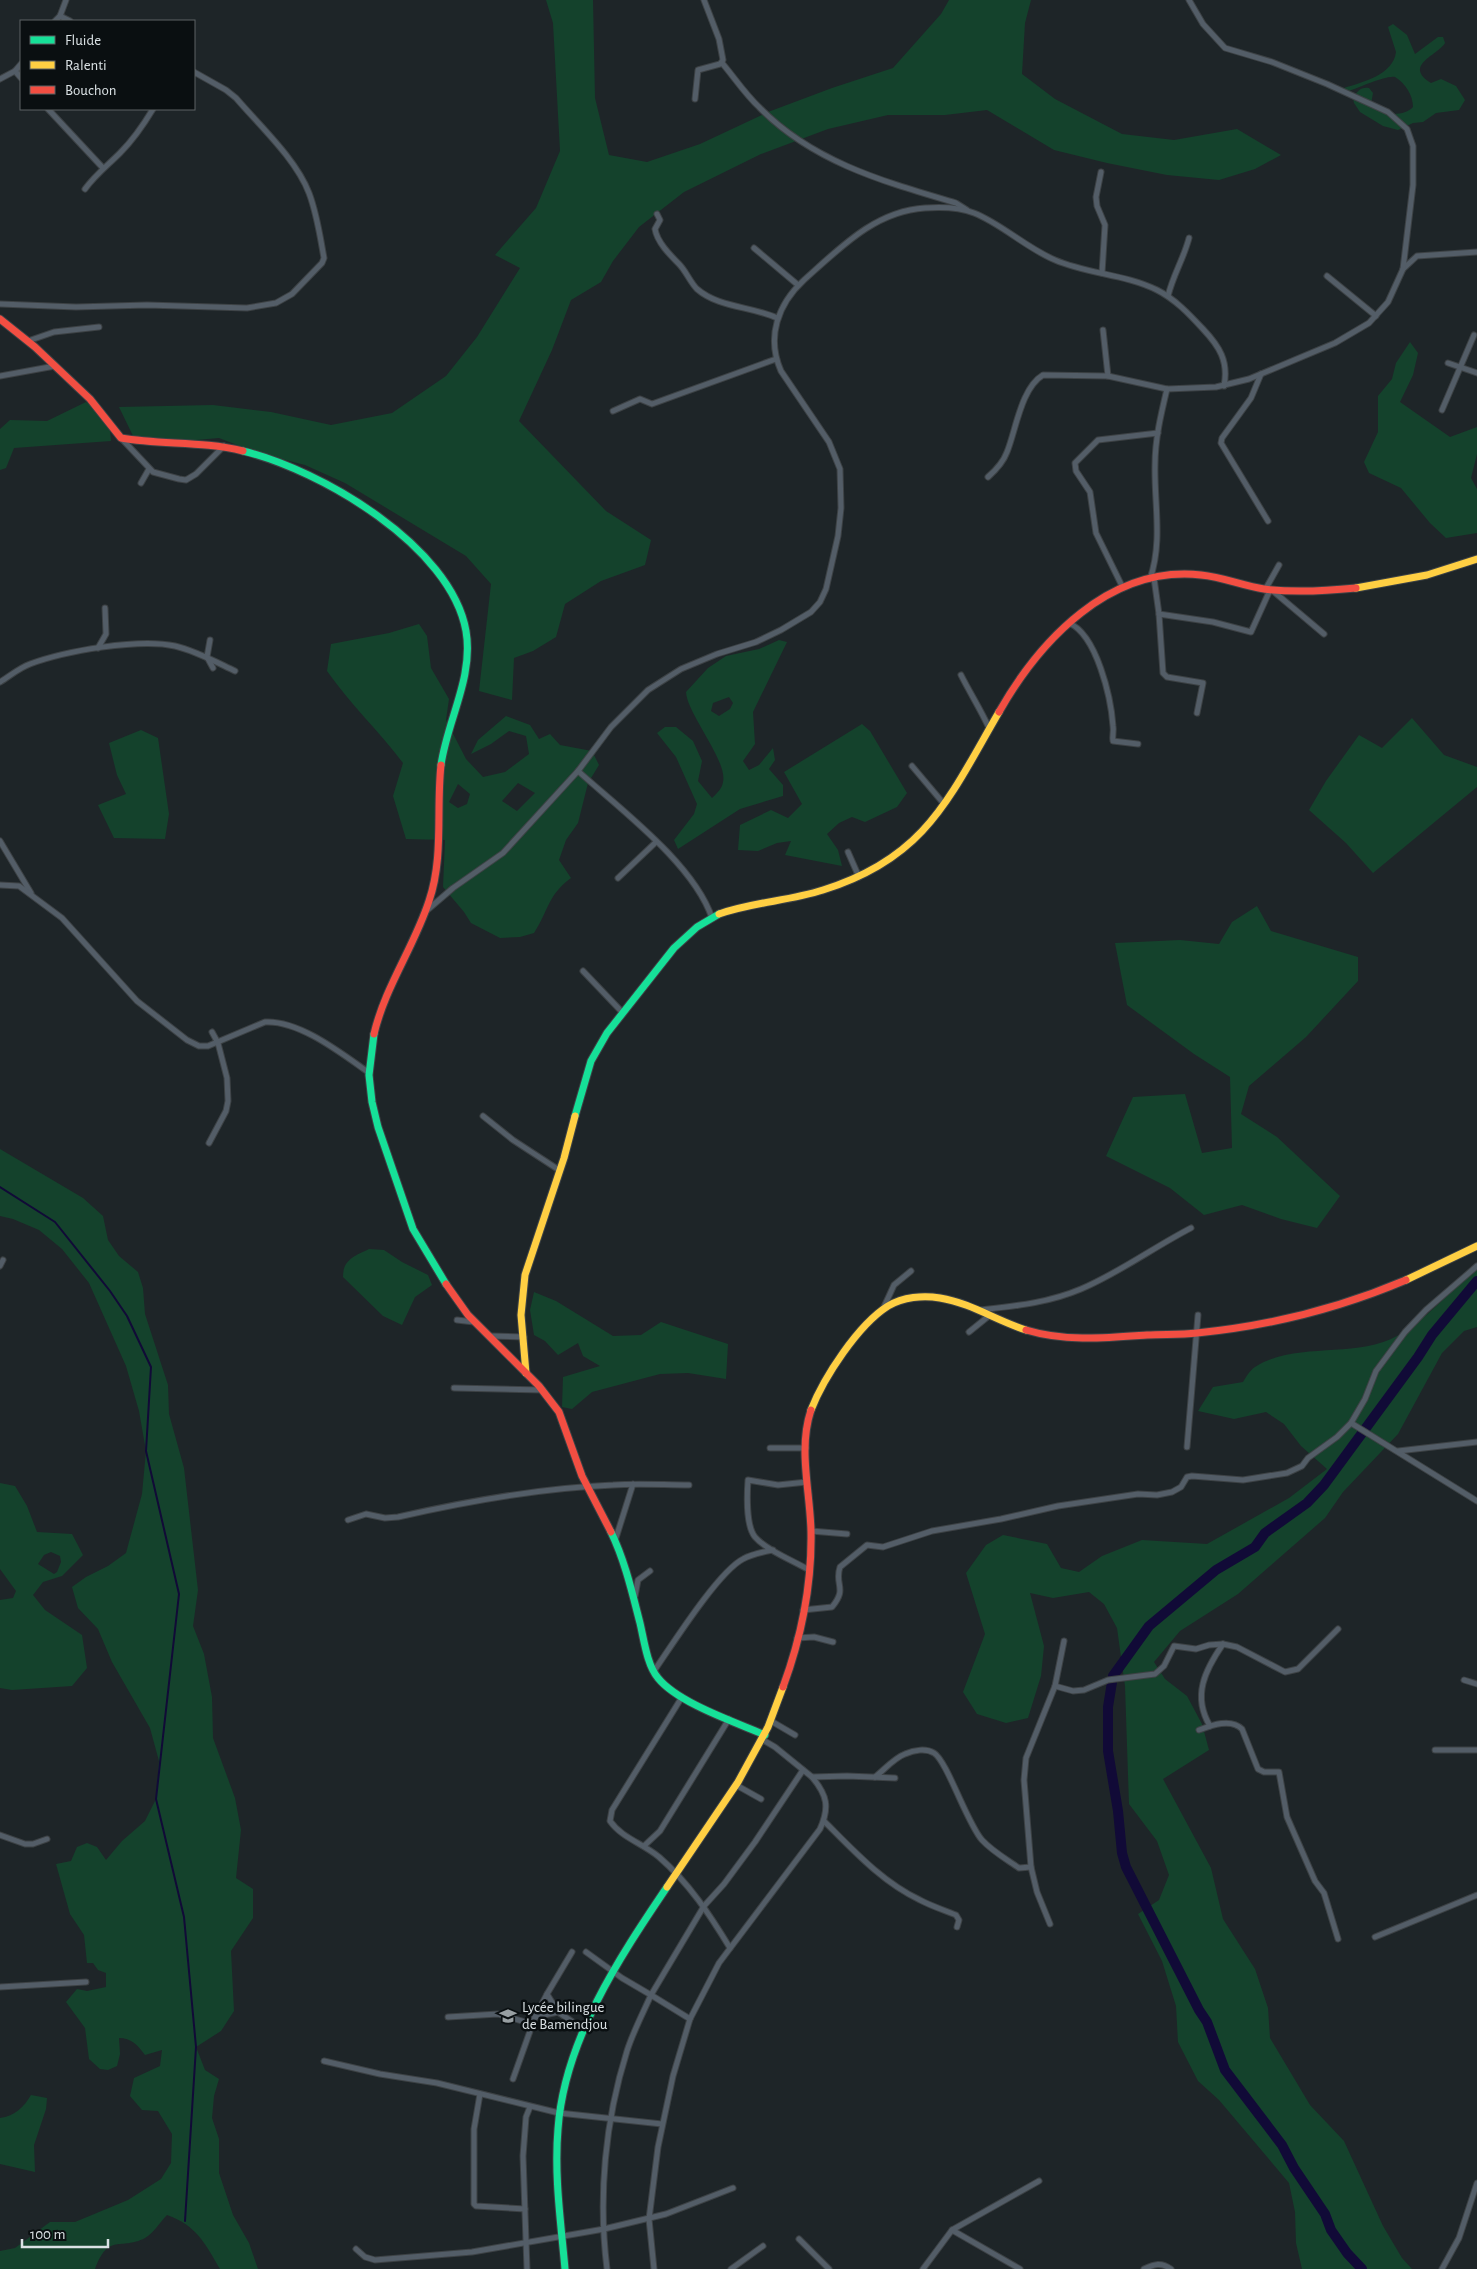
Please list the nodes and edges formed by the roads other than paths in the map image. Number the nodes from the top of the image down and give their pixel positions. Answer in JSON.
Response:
{"nodes":[{"id":1,"x":66,"y":0,"type":"edge"},
{"id":2,"x":704,"y":0,"type":"edge"},
{"id":3,"x":1189,"y":0,"type":"edge"},
{"id":4,"x":60,"y":16,"type":"junction"},
{"id":5,"x":56,"y":20,"type":"edge"},
{"id":6,"x":68,"y":20,"type":"edge"},
{"id":7,"x":722,"y":63,"type":"junction"},
{"id":8,"x":20,"y":65,"type":"edge"},
{"id":9,"x":15,"y":71,"type":"junction"},
{"id":10,"x":195,"y":73,"type":"edge"},
{"id":11,"x":20,"y":77,"type":"edge"},
{"id":12,"x":0,"y":79,"type":"edge"},
{"id":13,"x":695,"y":99,"type":"dead end"},
{"id":14,"x":49,"y":110,"type":"edge"},
{"id":15,"x":152,"y":110,"type":"edge"},
{"id":16,"x":103,"y":168,"type":"junction"},
{"id":17,"x":1101,"y":172,"type":"dead end"},
{"id":18,"x":85,"y":189,"type":"dead end"},
{"id":19,"x":967,"y":210,"type":"junction"},
{"id":20,"x":657,"y":214,"type":"dead end"},
{"id":21,"x":1189,"y":238,"type":"dead end"},
{"id":22,"x":754,"y":248,"type":"dead end"},
{"id":23,"x":1477,"y":252,"type":"edge"},
{"id":24,"x":1403,"y":269,"type":"junction"},
{"id":25,"x":1102,"y":273,"type":"junction"},
{"id":26,"x":1327,"y":276,"type":"dead end"},
{"id":27,"x":798,"y":285,"type":"junction"},
{"id":28,"x":1168,"y":296,"type":"junction"},
{"id":29,"x":0,"y":304,"type":"edge"},
{"id":30,"x":1376,"y":316,"type":"junction"},
{"id":31,"x":777,"y":318,"type":"junction"},
{"id":32,"x":0,"y":319,"type":"edge"},
{"id":33,"x":99,"y":327,"type":"dead end"},
{"id":34,"x":1103,"y":330,"type":"dead end"},
{"id":35,"x":1474,"y":335,"type":"dead end"},
{"id":36,"x":28,"y":341,"type":"junction"},
{"id":37,"x":776,"y":359,"type":"junction"},
{"id":38,"x":1448,"y":363,"type":"dead end"},
{"id":39,"x":55,"y":366,"type":"junction"},
{"id":40,"x":1462,"y":368,"type":"junction"},
{"id":41,"x":1477,"y":373,"type":"edge"},
{"id":42,"x":1261,"y":374,"type":"junction"},
{"id":43,"x":0,"y":376,"type":"edge"},
{"id":44,"x":1108,"y":376,"type":"junction"},
{"id":45,"x":1226,"y":378,"type":"junction"},
{"id":46,"x":1233,"y":383,"type":"junction"},
{"id":47,"x":1224,"y":386,"type":"junction"},
{"id":48,"x":1167,"y":389,"type":"junction"},
{"id":49,"x":1442,"y":410,"type":"dead end"},
{"id":50,"x":612,"y":411,"type":"dead end"},
{"id":51,"x":1158,"y":433,"type":"junction"},
{"id":52,"x":121,"y":438,"type":"junction"},
{"id":53,"x":224,"y":446,"type":"junction"},
{"id":54,"x":149,"y":469,"type":"junction"},
{"id":55,"x":988,"y":477,"type":"dead end"},
{"id":56,"x":141,"y":483,"type":"dead end"},
{"id":57,"x":1268,"y":521,"type":"dead end"},
{"id":58,"x":1477,"y":559,"type":"edge"},
{"id":59,"x":1278,"y":565,"type":"dead end"},
{"id":60,"x":1152,"y":578,"type":"junction"},
{"id":61,"x":1123,"y":588,"type":"junction"},
{"id":62,"x":1269,"y":590,"type":"junction"},
{"id":63,"x":105,"y":608,"type":"dead end"},
{"id":64,"x":1159,"y":614,"type":"junction"},
{"id":65,"x":1069,"y":623,"type":"junction"},
{"id":66,"x":1324,"y":634,"type":"dead end"},
{"id":67,"x":210,"y":640,"type":"dead end"},
{"id":68,"x":98,"y":648,"type":"junction"},
{"id":69,"x":207,"y":657,"type":"junction"},
{"id":70,"x":214,"y":668,"type":"dead end"},
{"id":71,"x":236,"y":671,"type":"dead end"},
{"id":72,"x":961,"y":675,"type":"dead end"},
{"id":73,"x":0,"y":682,"type":"edge"},
{"id":74,"x":1197,"y":713,"type":"dead end"},
{"id":75,"x":989,"y":728,"type":"junction"},
{"id":76,"x":1138,"y":744,"type":"dead end"},
{"id":77,"x":912,"y":766,"type":"dead end"},
{"id":78,"x":578,"y":771,"type":"junction"},
{"id":79,"x":944,"y":804,"type":"junction"},
{"id":80,"x":0,"y":841,"type":"edge"},
{"id":81,"x":656,"y":842,"type":"junction"},
{"id":82,"x":0,"y":850,"type":"edge"},
{"id":83,"x":848,"y":852,"type":"dead end"},
{"id":84,"x":6,"y":853,"type":"junction"},
{"id":85,"x":859,"y":877,"type":"junction"},
{"id":86,"x":618,"y":878,"type":"dead end"},
{"id":87,"x":0,"y":885,"type":"edge"},
{"id":88,"x":33,"y":896,"type":"junction"},
{"id":89,"x":425,"y":912,"type":"junction"},
{"id":90,"x":712,"y":918,"type":"junction"},
{"id":91,"x":583,"y":971,"type":"dead end"},
{"id":92,"x":623,"y":1013,"type":"junction"},
{"id":93,"x":212,"y":1032,"type":"dead end"},
{"id":94,"x":218,"y":1043,"type":"junction"},
{"id":95,"x":368,"y":1072,"type":"junction"},
{"id":96,"x":483,"y":1116,"type":"dead end"},
{"id":97,"x":209,"y":1143,"type":"dead end"},
{"id":98,"x":559,"y":1170,"type":"junction"},
{"id":99,"x":1191,"y":1228,"type":"dead end"},
{"id":100,"x":1477,"y":1246,"type":"edge"},
{"id":101,"x":3,"y":1260,"type":"dead end"},
{"id":102,"x":0,"y":1266,"type":"edge"},
{"id":103,"x":1477,"y":1266,"type":"edge"},
{"id":104,"x":911,"y":1271,"type":"dead end"},
{"id":105,"x":883,"y":1309,"type":"junction"},
{"id":106,"x":980,"y":1310,"type":"junction"},
{"id":107,"x":990,"y":1314,"type":"junction"},
{"id":108,"x":1198,"y":1315,"type":"dead end"},
{"id":109,"x":457,"y":1320,"type":"dead end"},
{"id":110,"x":474,"y":1322,"type":"junction"},
{"id":111,"x":969,"y":1332,"type":"dead end"},
{"id":112,"x":1196,"y":1334,"type":"junction"},
{"id":113,"x":490,"y":1336,"type":"junction"},
{"id":114,"x":524,"y":1337,"type":"junction"},
{"id":115,"x":526,"y":1374,"type":"junction"},
{"id":116,"x":454,"y":1388,"type":"dead end"},
{"id":117,"x":543,"y":1390,"type":"junction"},
{"id":118,"x":1351,"y":1423,"type":"junction"},
{"id":119,"x":1477,"y":1442,"type":"edge"},
{"id":120,"x":1187,"y":1447,"type":"dead end"},
{"id":121,"x":770,"y":1448,"type":"dead end"},
{"id":122,"x":806,"y":1448,"type":"junction"},
{"id":123,"x":1398,"y":1451,"type":"junction"},
{"id":124,"x":807,"y":1482,"type":"junction"},
{"id":125,"x":633,"y":1484,"type":"junction"},
{"id":126,"x":690,"y":1485,"type":"dead end"},
{"id":127,"x":586,"y":1487,"type":"junction"},
{"id":128,"x":1477,"y":1501,"type":"edge"},
{"id":129,"x":348,"y":1520,"type":"dead end"},
{"id":130,"x":811,"y":1531,"type":"junction"},
{"id":131,"x":847,"y":1534,"type":"dead end"},
{"id":132,"x":615,"y":1541,"type":"junction"},
{"id":133,"x":774,"y":1550,"type":"junction"},
{"id":134,"x":809,"y":1570,"type":"junction"},
{"id":135,"x":650,"y":1571,"type":"dead end"},
{"id":136,"x":634,"y":1599,"type":"junction"},
{"id":137,"x":803,"y":1610,"type":"junction"},
{"id":138,"x":1338,"y":1629,"type":"dead end"},
{"id":139,"x":797,"y":1638,"type":"junction"},
{"id":140,"x":1064,"y":1641,"type":"dead end"},
{"id":141,"x":833,"y":1642,"type":"dead end"},
{"id":142,"x":1223,"y":1644,"type":"junction"},
{"id":143,"x":654,"y":1671,"type":"junction"},
{"id":144,"x":1464,"y":1680,"type":"dead end"},
{"id":145,"x":1477,"y":1684,"type":"edge"},
{"id":146,"x":1055,"y":1686,"type":"junction"},
{"id":147,"x":682,"y":1697,"type":"junction"},
{"id":148,"x":729,"y":1719,"type":"junction"},
{"id":149,"x":771,"y":1721,"type":"junction"},
{"id":150,"x":1210,"y":1726,"type":"junction"},
{"id":151,"x":1199,"y":1730,"type":"dead end"},
{"id":152,"x":795,"y":1735,"type":"dead end"},
{"id":153,"x":764,"y":1738,"type":"junction"},
{"id":154,"x":1435,"y":1750,"type":"dead end"},
{"id":155,"x":1477,"y":1750,"type":"edge"},
{"id":156,"x":803,"y":1770,"type":"junction"},
{"id":157,"x":812,"y":1777,"type":"junction"},
{"id":158,"x":875,"y":1777,"type":"junction"},
{"id":159,"x":895,"y":1778,"type":"dead end"},
{"id":160,"x":736,"y":1784,"type":"junction"},
{"id":161,"x":761,"y":1799,"type":"dead end"},
{"id":162,"x":824,"y":1821,"type":"junction"},
{"id":163,"x":0,"y":1835,"type":"edge"},
{"id":164,"x":47,"y":1839,"type":"dead end"},
{"id":165,"x":644,"y":1846,"type":"junction"},
{"id":166,"x":1031,"y":1867,"type":"junction"},
{"id":167,"x":677,"y":1875,"type":"junction"},
{"id":168,"x":1477,"y":1895,"type":"edge"},
{"id":169,"x":704,"y":1906,"type":"junction"},
{"id":170,"x":1050,"y":1924,"type":"dead end"},
{"id":171,"x":957,"y":1927,"type":"dead end"},
{"id":172,"x":1376,"y":1937,"type":"dead end"},
{"id":173,"x":1338,"y":1939,"type":"dead end"},
{"id":174,"x":730,"y":1948,"type":"junction"},
{"id":175,"x":572,"y":1952,"type":"dead end"},
{"id":176,"x":586,"y":1952,"type":"dead end"},
{"id":177,"x":611,"y":1970,"type":"junction"},
{"id":178,"x":86,"y":1982,"type":"dead end"},
{"id":179,"x":0,"y":1987,"type":"edge"},
{"id":180,"x":547,"y":1994,"type":"junction"},
{"id":181,"x":651,"y":1995,"type":"junction"},
{"id":182,"x":558,"y":2012,"type":"junction"},
{"id":183,"x":448,"y":2017,"type":"dead end"},
{"id":184,"x":535,"y":2017,"type":"junction"},
{"id":185,"x":690,"y":2019,"type":"junction"},
{"id":186,"x":532,"y":2024,"type":"junction"},
{"id":187,"x":582,"y":2029,"type":"junction"},
{"id":188,"x":324,"y":2061,"type":"dead end"},
{"id":189,"x":513,"y":2079,"type":"dead end"},
{"id":190,"x":480,"y":2094,"type":"junction"},
{"id":191,"x":530,"y":2107,"type":"junction"},
{"id":192,"x":559,"y":2113,"type":"junction"},
{"id":193,"x":611,"y":2118,"type":"junction"},
{"id":194,"x":662,"y":2124,"type":"junction"},
{"id":195,"x":1039,"y":2181,"type":"dead end"},
{"id":196,"x":1477,"y":2183,"type":"edge"},
{"id":197,"x":733,"y":2188,"type":"dead end"},
{"id":198,"x":525,"y":2209,"type":"junction"},
{"id":199,"x":649,"y":2219,"type":"junction"},
{"id":200,"x":604,"y":2229,"type":"junction"},
{"id":201,"x":952,"y":2230,"type":"junction"},
{"id":202,"x":562,"y":2237,"type":"junction"},
{"id":203,"x":799,"y":2239,"type":"dead end"},
{"id":204,"x":526,"y":2241,"type":"junction"},
{"id":205,"x":763,"y":2246,"type":"dead end"},
{"id":206,"x":356,"y":2249,"type":"dead end"},
{"id":207,"x":527,"y":2269,"type":"edge"},
{"id":208,"x":565,"y":2269,"type":"edge"},
{"id":209,"x":607,"y":2269,"type":"edge"},
{"id":210,"x":654,"y":2269,"type":"edge"},
{"id":211,"x":731,"y":2269,"type":"edge"},
{"id":212,"x":829,"y":2269,"type":"edge"},
{"id":213,"x":923,"y":2269,"type":"edge"},
{"id":214,"x":1020,"y":2269,"type":"edge"},
{"id":215,"x":1144,"y":2269,"type":"edge"},
{"id":216,"x":1171,"y":2269,"type":"edge"},
{"id":217,"x":1442,"y":2269,"type":"edge"}],
"edges":[{"from":1,"to":4,"type":"street"},
{"from":2,"to":7,"type":"street"},
{"from":3,"to":24,"type":"street"},
{"from":4,"to":5,"type":"street"},
{"from":4,"to":6,"type":"street"},
{"from":7,"to":13,"type":"street"},
{"from":7,"to":19,"type":"street"},
{"from":8,"to":9,"type":"street"},
{"from":9,"to":11,"type":"street"},
{"from":9,"to":12,"type":"street"},
{"from":10,"to":29,"type":"street"},
{"from":14,"to":16,"type":"street"},
{"from":15,"to":16,"type":"street"},
{"from":16,"to":18,"type":"street"},
{"from":17,"to":25,"type":"street"},
{"from":19,"to":25,"type":"street"},
{"from":19,"to":27,"type":"street"},
{"from":20,"to":31,"type":"street"},
{"from":21,"to":28,"type":"street"},
{"from":22,"to":27,"type":"street"},
{"from":23,"to":24,"type":"street"},
{"from":24,"to":30,"type":"street"},
{"from":25,"to":28,"type":"street"},
{"from":26,"to":30,"type":"street"},
{"from":27,"to":31,"type":"street"},
{"from":28,"to":45,"type":"street"},
{"from":30,"to":42,"type":"street"},
{"from":31,"to":37,"type":"street"},
{"from":32,"to":36,"type":"street"},
{"from":33,"to":36,"type":"street"},
{"from":34,"to":44,"type":"street"},
{"from":35,"to":40,"type":"street"},
{"from":36,"to":39,"type":"street"},
{"from":37,"to":50,"type":"street"},
{"from":37,"to":78,"type":"street"},
{"from":38,"to":40,"type":"street"},
{"from":39,"to":43,"type":"street"},
{"from":39,"to":52,"type":"street"},
{"from":40,"to":41,"type":"street"},
{"from":40,"to":49,"type":"street"},
{"from":42,"to":46,"type":"street"},
{"from":42,"to":57,"type":"street"},
{"from":44,"to":48,"type":"street"},
{"from":44,"to":55,"type":"street"},
{"from":45,"to":46,"type":"street"},
{"from":45,"to":47,"type":"street"},
{"from":46,"to":47,"type":"street"},
{"from":47,"to":48,"type":"street"},
{"from":48,"to":51,"type":"street"},
{"from":51,"to":60,"type":"street"},
{"from":51,"to":61,"type":"street"},
{"from":52,"to":53,"type":"street"},
{"from":52,"to":54,"type":"street"},
{"from":53,"to":54,"type":"street"},
{"from":53,"to":89,"type":"street"},
{"from":54,"to":56,"type":"street"},
{"from":58,"to":62,"type":"street"},
{"from":59,"to":62,"type":"street"},
{"from":60,"to":61,"type":"street"},
{"from":60,"to":62,"type":"street"},
{"from":60,"to":64,"type":"street"},
{"from":61,"to":65,"type":"street"},
{"from":62,"to":64,"type":"street"},
{"from":62,"to":66,"type":"street"},
{"from":63,"to":68,"type":"street"},
{"from":64,"to":74,"type":"street"},
{"from":65,"to":75,"type":"street"},
{"from":65,"to":76,"type":"street"},
{"from":67,"to":69,"type":"street"},
{"from":68,"to":69,"type":"street"},
{"from":68,"to":73,"type":"street"},
{"from":69,"to":70,"type":"street"},
{"from":69,"to":71,"type":"street"},
{"from":72,"to":75,"type":"street"},
{"from":75,"to":79,"type":"street"},
{"from":77,"to":79,"type":"street"},
{"from":78,"to":81,"type":"street"},
{"from":78,"to":89,"type":"street"},
{"from":79,"to":85,"type":"street"},
{"from":80,"to":84,"type":"street"},
{"from":81,"to":86,"type":"street"},
{"from":81,"to":90,"type":"street"},
{"from":82,"to":84,"type":"street"},
{"from":83,"to":85,"type":"street"},
{"from":84,"to":88,"type":"street"},
{"from":85,"to":90,"type":"street"},
{"from":87,"to":88,"type":"street"},
{"from":88,"to":94,"type":"street"},
{"from":89,"to":95,"type":"street"},
{"from":90,"to":92,"type":"street"},
{"from":91,"to":92,"type":"street"},
{"from":92,"to":98,"type":"street"},
{"from":93,"to":94,"type":"street"},
{"from":94,"to":95,"type":"street"},
{"from":94,"to":97,"type":"street"},
{"from":95,"to":110,"type":"street"},
{"from":96,"to":98,"type":"street"},
{"from":98,"to":114,"type":"street"},
{"from":99,"to":106,"type":"street"},
{"from":100,"to":112,"type":"street"},
{"from":101,"to":102,"type":"street"},
{"from":103,"to":118,"type":"street"},
{"from":104,"to":105,"type":"street"},
{"from":105,"to":106,"type":"street"},
{"from":105,"to":122,"type":"street"},
{"from":106,"to":107,"type":"street"},
{"from":107,"to":111,"type":"street"},
{"from":107,"to":112,"type":"street"},
{"from":108,"to":112,"type":"street"},
{"from":109,"to":110,"type":"street"},
{"from":110,"to":113,"type":"street"},
{"from":112,"to":120,"type":"street"},
{"from":113,"to":114,"type":"street"},
{"from":113,"to":115,"type":"street"},
{"from":114,"to":115,"type":"street"},
{"from":115,"to":117,"type":"street"},
{"from":116,"to":117,"type":"street"},
{"from":117,"to":127,"type":"street"},
{"from":118,"to":123,"type":"street"},
{"from":118,"to":137,"type":"street"},
{"from":119,"to":123,"type":"street"},
{"from":121,"to":122,"type":"street"},
{"from":122,"to":124,"type":"street"},
{"from":123,"to":128,"type":"street"},
{"from":124,"to":130,"type":"street"},
{"from":124,"to":133,"type":"street"},
{"from":125,"to":126,"type":"street"},
{"from":125,"to":127,"type":"street"},
{"from":125,"to":132,"type":"street"},
{"from":127,"to":129,"type":"street"},
{"from":127,"to":132,"type":"street"},
{"from":130,"to":131,"type":"street"},
{"from":130,"to":134,"type":"street"},
{"from":132,"to":136,"type":"street"},
{"from":133,"to":134,"type":"street"},
{"from":133,"to":143,"type":"street"},
{"from":134,"to":137,"type":"street"},
{"from":135,"to":136,"type":"street"},
{"from":136,"to":143,"type":"street"},
{"from":137,"to":139,"type":"street"},
{"from":138,"to":142,"type":"street"},
{"from":139,"to":141,"type":"street"},
{"from":139,"to":149,"type":"street"},
{"from":140,"to":146,"type":"street"},
{"from":142,"to":146,"type":"street"},
{"from":142,"to":150,"type":"street"},
{"from":143,"to":147,"type":"street"},
{"from":144,"to":145,"type":"street"},
{"from":146,"to":166,"type":"street"},
{"from":147,"to":148,"type":"street"},
{"from":147,"to":165,"type":"street"},
{"from":148,"to":153,"type":"street"},
{"from":148,"to":165,"type":"street"},
{"from":149,"to":152,"type":"street"},
{"from":149,"to":153,"type":"street"},
{"from":150,"to":151,"type":"street"},
{"from":150,"to":173,"type":"street"},
{"from":153,"to":156,"type":"street"},
{"from":153,"to":160,"type":"street"},
{"from":154,"to":155,"type":"street"},
{"from":156,"to":157,"type":"street"},
{"from":156,"to":169,"type":"street"},
{"from":157,"to":158,"type":"street"},
{"from":157,"to":162,"type":"street"},
{"from":158,"to":159,"type":"street"},
{"from":158,"to":166,"type":"street"},
{"from":160,"to":161,"type":"street"},
{"from":160,"to":167,"type":"street"},
{"from":162,"to":171,"type":"street"},
{"from":162,"to":174,"type":"street"},
{"from":163,"to":164,"type":"street"},
{"from":165,"to":167,"type":"street"},
{"from":166,"to":170,"type":"street"},
{"from":167,"to":169,"type":"street"},
{"from":167,"to":177,"type":"street"},
{"from":168,"to":172,"type":"street"},
{"from":169,"to":174,"type":"street"},
{"from":169,"to":181,"type":"street"},
{"from":174,"to":185,"type":"street"},
{"from":175,"to":180,"type":"street"},
{"from":176,"to":177,"type":"street"},
{"from":177,"to":181,"type":"street"},
{"from":177,"to":187,"type":"street"},
{"from":178,"to":179,"type":"street"},
{"from":180,"to":182,"type":"street"},
{"from":180,"to":184,"type":"street"},
{"from":181,"to":185,"type":"street"},
{"from":181,"to":193,"type":"street"},
{"from":182,"to":184,"type":"street"},
{"from":182,"to":187,"type":"street"},
{"from":183,"to":186,"type":"street"},
{"from":184,"to":186,"type":"street"},
{"from":185,"to":194,"type":"street"},
{"from":186,"to":189,"type":"street"},
{"from":187,"to":192,"type":"street"},
{"from":188,"to":190,"type":"street"},
{"from":190,"to":191,"type":"street"},
{"from":190,"to":198,"type":"street"},
{"from":191,"to":192,"type":"street"},
{"from":191,"to":198,"type":"street"},
{"from":192,"to":193,"type":"street"},
{"from":192,"to":202,"type":"street"},
{"from":193,"to":194,"type":"street"},
{"from":193,"to":200,"type":"street"},
{"from":194,"to":199,"type":"street"},
{"from":195,"to":201,"type":"street"},
{"from":196,"to":217,"type":"street"},
{"from":197,"to":199,"type":"street"},
{"from":198,"to":204,"type":"street"},
{"from":199,"to":200,"type":"street"},
{"from":199,"to":210,"type":"street"},
{"from":200,"to":202,"type":"street"},
{"from":200,"to":209,"type":"street"},
{"from":201,"to":213,"type":"street"},
{"from":201,"to":214,"type":"street"},
{"from":202,"to":204,"type":"street"},
{"from":202,"to":208,"type":"street"},
{"from":203,"to":212,"type":"street"},
{"from":204,"to":206,"type":"street"},
{"from":204,"to":207,"type":"street"},
{"from":205,"to":211,"type":"street"},
{"from":215,"to":216,"type":"street"}]}
